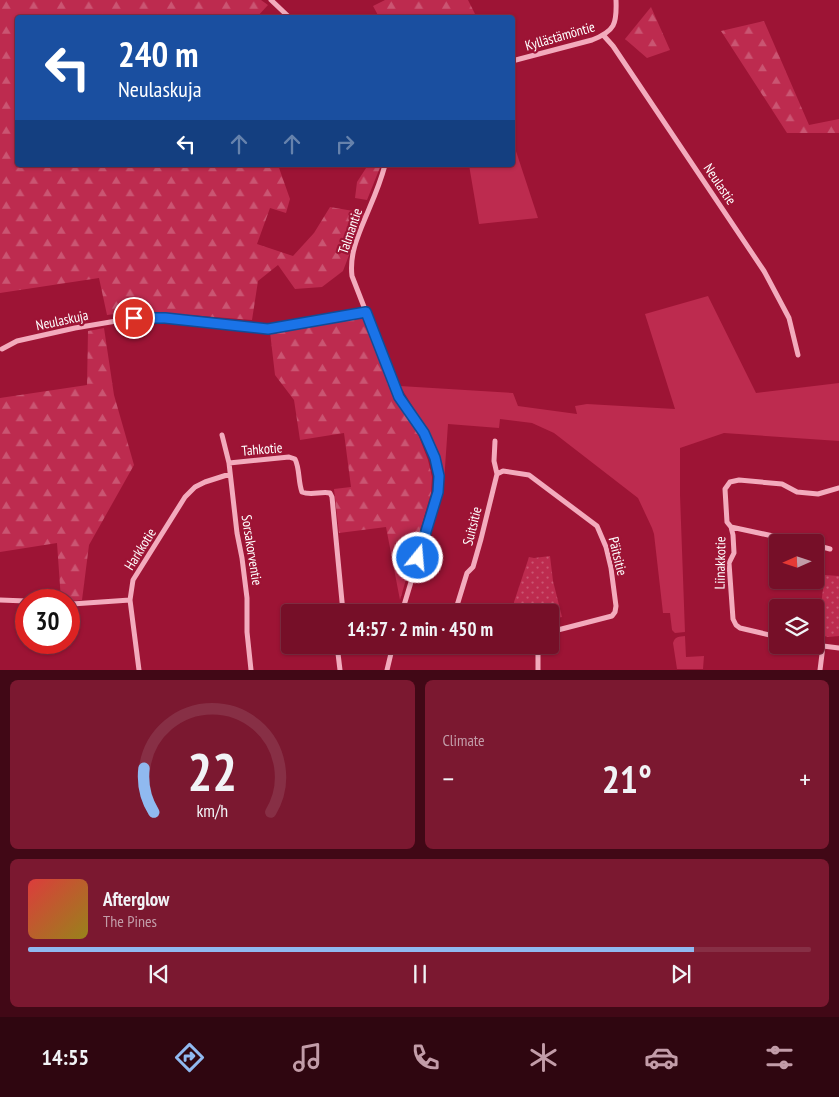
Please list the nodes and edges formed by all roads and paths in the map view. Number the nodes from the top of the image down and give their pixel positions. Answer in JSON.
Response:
{"nodes":[{"id":1,"x":271,"y":0,"type":"edge"},
{"id":2,"x":616,"y":0,"type":"edge"},
{"id":3,"x":287,"y":15,"type":"edge"},
{"id":4,"x":604,"y":36,"type":"junction"},
{"id":5,"x":515,"y":61,"type":"edge"},
{"id":6,"x":384,"y":167,"type":"edge"},
{"id":7,"x":366,"y":312,"type":"junction"},
{"id":8,"x":2,"y":349,"type":"dead end"},
{"id":9,"x":798,"y":355,"type":"dead end"},
{"id":10,"x":222,"y":435,"type":"dead end"},
{"id":11,"x":495,"y":441,"type":"dead end"},
{"id":12,"x":228,"y":464,"type":"junction"},
{"id":13,"x":230,"y":474,"type":"junction"},
{"id":14,"x":497,"y":474,"type":"junction"},
{"id":15,"x":839,"y":488,"type":"edge"},
{"id":16,"x":731,"y":527,"type":"junction"},
{"id":17,"x":769,"y":535,"type":"edge"},
{"id":18,"x":824,"y":548,"type":"edge"},
{"id":19,"x":830,"y":549,"type":"dead end"},
{"id":20,"x":0,"y":600,"type":"edge"},
{"id":21,"x":130,"y":600,"type":"junction"},
{"id":22,"x":15,"y":601,"type":"edge"},
{"id":23,"x":80,"y":603,"type":"edge"},
{"id":24,"x":342,"y":604,"type":"edge"},
{"id":25,"x":404,"y":604,"type":"edge"},
{"id":26,"x":457,"y":604,"type":"edge"},
{"id":27,"x":559,"y":630,"type":"edge"},
{"id":28,"x":769,"y":635,"type":"edge"},
{"id":29,"x":824,"y":646,"type":"edge"},
{"id":30,"x":839,"y":648,"type":"edge"},
{"id":31,"x":338,"y":654,"type":"edge"},
{"id":32,"x":391,"y":654,"type":"edge"},
{"id":33,"x":538,"y":654,"type":"edge"},
{"id":34,"x":823,"y":654,"type":"edge"},
{"id":35,"x":139,"y":670,"type":"edge"},
{"id":36,"x":252,"y":670,"type":"edge"},
{"id":37,"x":340,"y":670,"type":"edge"},
{"id":38,"x":387,"y":670,"type":"edge"},
{"id":39,"x":538,"y":670,"type":"edge"},
{"id":40,"x":820,"y":670,"type":"edge"}],
"edges":[{"from":1,"to":3,"type":"street"},
{"from":2,"to":4,"type":"street","name":"Kyllästämöntie"},
{"from":4,"to":5,"type":"street","name":"Kyllästämöntie"},
{"from":4,"to":9,"type":"street","name":"Neulastie"},
{"from":6,"to":7,"type":"street","name":"Talmantie"},
{"from":7,"to":8,"type":"street","name":"Neulaskuja"},
{"from":7,"to":25,"type":"street","name":"Talmantie"},
{"from":10,"to":12,"type":"street","name":"Sorsakorventie"},
{"from":11,"to":14,"type":"street","name":"Suitsitie"},
{"from":12,"to":13,"type":"street","name":"Sorsakorventie"},
{"from":12,"to":24,"type":"street","name":"Tahkotie"},
{"from":13,"to":21,"type":"street","name":"Harkkotie"},
{"from":13,"to":36,"type":"street","name":"Sorsakorventie"},
{"from":14,"to":26,"type":"street","name":"Suitsitie"},
{"from":14,"to":27,"type":"street","name":"Päitsitie"},
{"from":15,"to":16,"type":"street","name":"Liinakkotie"},
{"from":16,"to":17,"type":"street"},
{"from":16,"to":28,"type":"street","name":"Liinakkotie"},
{"from":18,"to":19,"type":"street"},
{"from":20,"to":22,"type":"street"},
{"from":21,"to":23,"type":"street"},
{"from":21,"to":35,"type":"street","name":"Harkkotie"},
{"from":29,"to":30,"type":"street"},
{"from":31,"to":37,"type":"street"},
{"from":32,"to":38,"type":"street"},
{"from":33,"to":39,"type":"street"},
{"from":34,"to":40,"type":"street"}]}
